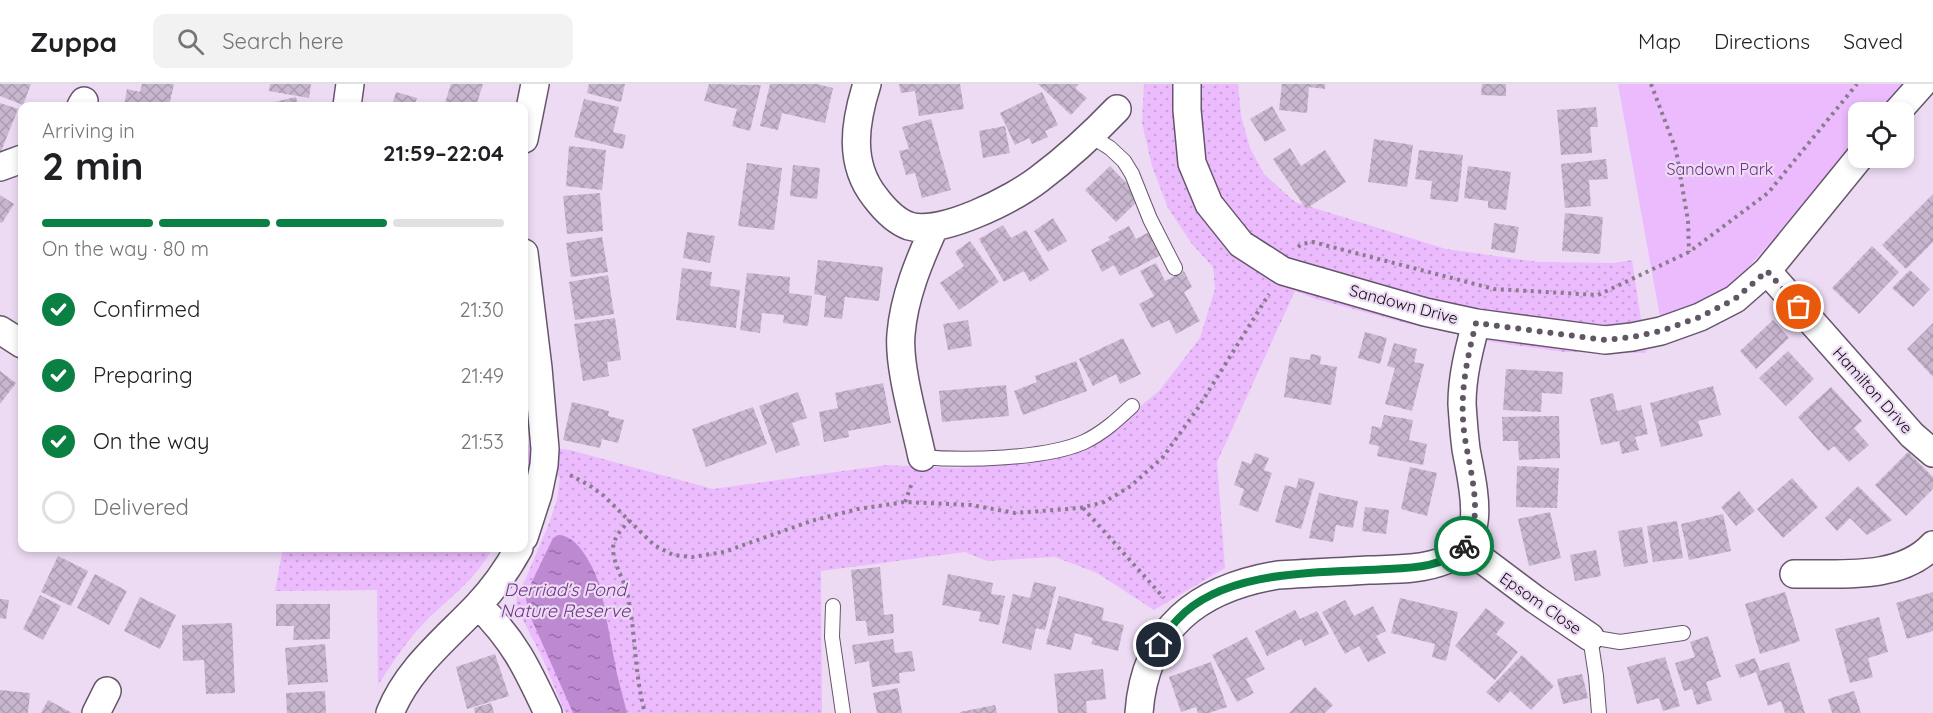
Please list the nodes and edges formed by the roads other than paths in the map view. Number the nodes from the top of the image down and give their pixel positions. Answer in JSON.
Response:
{"nodes":[{"id":1,"x":350,"y":84,"type":"edge"},
{"id":2,"x":535,"y":84,"type":"edge"},
{"id":3,"x":867,"y":84,"type":"edge"},
{"id":4,"x":1188,"y":84,"type":"edge"},
{"id":5,"x":1922,"y":84,"type":"edge"},
{"id":6,"x":348,"y":102,"type":"edge"},
{"id":7,"x":1906,"y":102,"type":"edge"},
{"id":8,"x":1118,"y":109,"type":"dead end"},
{"id":9,"x":528,"y":119,"type":"edge"},
{"id":10,"x":1091,"y":136,"type":"junction"},
{"id":11,"x":18,"y":160,"type":"edge"},
{"id":12,"x":0,"y":167,"type":"edge"},
{"id":13,"x":1851,"y":168,"type":"edge"},
{"id":14,"x":934,"y":228,"type":"junction"},
{"id":15,"x":1174,"y":268,"type":"dead end"},
{"id":16,"x":1767,"y":271,"type":"junction"},
{"id":17,"x":528,"y":287,"type":"edge"},
{"id":18,"x":1476,"y":323,"type":"junction"},
{"id":19,"x":0,"y":330,"type":"edge"},
{"id":20,"x":18,"y":341,"type":"edge"},
{"id":21,"x":1132,"y":406,"type":"dead end"},
{"id":22,"x":1933,"y":453,"type":"edge"},
{"id":23,"x":922,"y":457,"type":"joint"},
{"id":24,"x":528,"y":526,"type":"edge"},
{"id":25,"x":1933,"y":545,"type":"edge"},
{"id":26,"x":1464,"y":546,"type":"junction"},
{"id":27,"x":517,"y":552,"type":"edge"},
{"id":28,"x":1794,"y":574,"type":"dead end"},
{"id":29,"x":478,"y":604,"type":"junction"},
{"id":30,"x":833,"y":606,"type":"dead end"},
{"id":31,"x":1683,"y":633,"type":"dead end"},
{"id":32,"x":1590,"y":637,"type":"junction"},
{"id":33,"x":390,"y":713,"type":"edge"},
{"id":34,"x":548,"y":713,"type":"edge"},
{"id":35,"x":843,"y":713,"type":"edge"},
{"id":36,"x":1139,"y":713,"type":"edge"},
{"id":37,"x":1599,"y":713,"type":"edge"}],
"edges":[{"from":1,"to":6,"type":"street"},
{"from":2,"to":9,"type":"street"},
{"from":3,"to":14,"type":"street"},
{"from":4,"to":18,"type":"street","name":"Sandown Drive"},
{"from":5,"to":7,"type":"street"},
{"from":8,"to":10,"type":"street"},
{"from":10,"to":14,"type":"street"},
{"from":10,"to":15,"type":"lane"},
{"from":11,"to":12,"type":"street"},
{"from":13,"to":16,"type":"street","name":"Sandown Drive"},
{"from":14,"to":23,"type":"street"},
{"from":16,"to":18,"type":"street","name":"Sandown Drive"},
{"from":16,"to":22,"type":"street","name":"Hamilton Drive"},
{"from":17,"to":24,"type":"street"},
{"from":18,"to":26,"type":"street"},
{"from":19,"to":20,"type":"street"},
{"from":21,"to":23,"type":"lane"},
{"from":25,"to":28,"type":"street"},
{"from":26,"to":32,"type":"street","name":"Epsom Close"},
{"from":26,"to":36,"type":"street"},
{"from":27,"to":29,"type":"street"},
{"from":29,"to":33,"type":"street"},
{"from":29,"to":34,"type":"street"},
{"from":30,"to":35,"type":"lane"},
{"from":31,"to":32,"type":"lane"},
{"from":32,"to":37,"type":"lane"}]}
